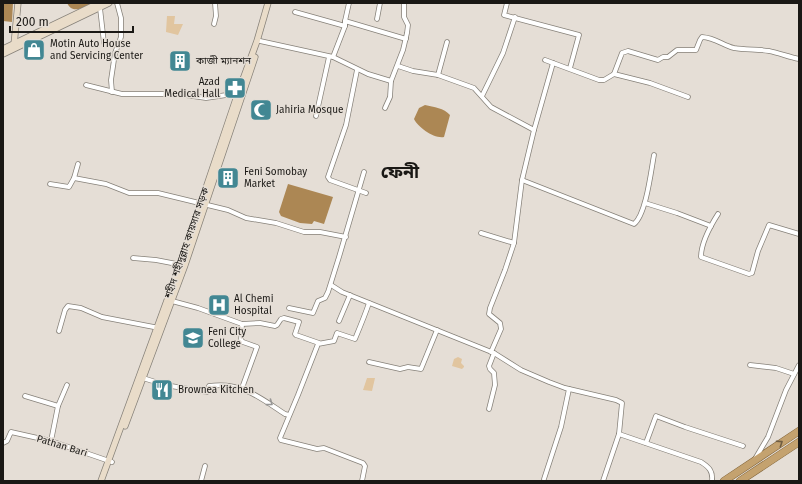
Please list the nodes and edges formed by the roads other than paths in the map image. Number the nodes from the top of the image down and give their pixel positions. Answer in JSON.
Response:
{"nodes":[{"id":1,"x":18,"y":3,"type":"edge"},
{"id":2,"x":109,"y":3,"type":"edge"},
{"id":3,"x":117,"y":3,"type":"edge"},
{"id":4,"x":215,"y":3,"type":"edge"},
{"id":5,"x":268,"y":3,"type":"edge"},
{"id":6,"x":272,"y":3,"type":"edge"},
{"id":7,"x":349,"y":3,"type":"edge"},
{"id":8,"x":380,"y":3,"type":"edge"},
{"id":9,"x":404,"y":3,"type":"edge"},
{"id":10,"x":507,"y":3,"type":"edge"},
{"id":11,"x":99,"y":6,"type":"edge"},
{"id":12,"x":295,"y":12,"type":"dead end"},
{"id":13,"x":515,"y":17,"type":"junction"},
{"id":14,"x":377,"y":19,"type":"dead end"},
{"id":15,"x":345,"y":23,"type":"junction"},
{"id":16,"x":214,"y":24,"type":"dead end"},
{"id":17,"x":406,"y":39,"type":"junction"},
{"id":18,"x":260,"y":42,"type":"junction"},
{"id":19,"x":447,"y":42,"type":"dead end"},
{"id":20,"x":104,"y":43,"type":"dead end"},
{"id":21,"x":14,"y":47,"type":"junction"},
{"id":22,"x":3,"y":49,"type":"edge"},
{"id":23,"x":3,"y":54,"type":"edge"},
{"id":24,"x":331,"y":57,"type":"junction"},
{"id":25,"x":799,"y":59,"type":"edge"},
{"id":26,"x":545,"y":60,"type":"dead end"},
{"id":27,"x":553,"y":63,"type":"junction"},
{"id":28,"x":398,"y":66,"type":"junction"},
{"id":29,"x":570,"y":68,"type":"junction"},
{"id":30,"x":358,"y":70,"type":"junction"},
{"id":31,"x":614,"y":74,"type":"junction"},
{"id":32,"x":438,"y":75,"type":"junction"},
{"id":33,"x":391,"y":81,"type":"junction"},
{"id":34,"x":86,"y":85,"type":"dead end"},
{"id":35,"x":112,"y":92,"type":"junction"},
{"id":36,"x":240,"y":93,"type":"junction"},
{"id":37,"x":482,"y":96,"type":"junction"},
{"id":38,"x":688,"y":97,"type":"dead end"},
{"id":39,"x":385,"y":108,"type":"dead end"},
{"id":40,"x":316,"y":116,"type":"dead end"},
{"id":41,"x":534,"y":130,"type":"junction"},
{"id":42,"x":654,"y":155,"type":"dead end"},
{"id":43,"x":78,"y":164,"type":"dead end"},
{"id":44,"x":364,"y":172,"type":"dead end"},
{"id":45,"x":74,"y":178,"type":"junction"},
{"id":46,"x":522,"y":180,"type":"junction"},
{"id":47,"x":50,"y":184,"type":"dead end"},
{"id":48,"x":358,"y":190,"type":"junction"},
{"id":49,"x":366,"y":193,"type":"dead end"},
{"id":50,"x":203,"y":204,"type":"junction"},
{"id":51,"x":645,"y":204,"type":"junction"},
{"id":52,"x":718,"y":214,"type":"dead end"},
{"id":53,"x":711,"y":226,"type":"junction"},
{"id":54,"x":481,"y":233,"type":"dead end"},
{"id":55,"x":799,"y":234,"type":"edge"},
{"id":56,"x":346,"y":237,"type":"junction"},
{"id":57,"x":514,"y":243,"type":"junction"},
{"id":58,"x":133,"y":258,"type":"dead end"},
{"id":59,"x":183,"y":265,"type":"junction"},
{"id":60,"x":331,"y":285,"type":"junction"},
{"id":61,"x":350,"y":295,"type":"junction"},
{"id":62,"x":172,"y":301,"type":"junction"},
{"id":63,"x":369,"y":303,"type":"junction"},
{"id":64,"x":289,"y":308,"type":"dead end"},
{"id":65,"x":339,"y":321,"type":"dead end"},
{"id":66,"x":242,"y":324,"type":"junction"},
{"id":67,"x":159,"y":328,"type":"junction"},
{"id":68,"x":437,"y":330,"type":"junction"},
{"id":69,"x":59,"y":331,"type":"dead end"},
{"id":70,"x":319,"y":343,"type":"junction"},
{"id":71,"x":492,"y":353,"type":"junction"},
{"id":72,"x":369,"y":362,"type":"dead end"},
{"id":73,"x":750,"y":365,"type":"dead end"},
{"id":74,"x":799,"y":365,"type":"edge"},
{"id":75,"x":794,"y":374,"type":"junction"},
{"id":76,"x":143,"y":378,"type":"junction"},
{"id":77,"x":67,"y":385,"type":"dead end"},
{"id":78,"x":242,"y":388,"type":"junction"},
{"id":79,"x":570,"y":389,"type":"junction"},
{"id":80,"x":26,"y":396,"type":"dead end"},
{"id":81,"x":58,"y":406,"type":"junction"},
{"id":82,"x":489,"y":409,"type":"dead end"},
{"id":83,"x":289,"y":415,"type":"junction"},
{"id":84,"x":799,"y":431,"type":"edge"},
{"id":85,"x":619,"y":434,"type":"junction"},
{"id":86,"x":51,"y":441,"type":"junction"},
{"id":87,"x":799,"y":442,"type":"edge"},
{"id":88,"x":3,"y":443,"type":"edge"},
{"id":89,"x":646,"y":443,"type":"junction"},
{"id":90,"x":743,"y":446,"type":"dead end"},
{"id":91,"x":754,"y":461,"type":"junction"},
{"id":92,"x":111,"y":462,"type":"junction"},
{"id":93,"x":206,"y":466,"type":"dead end"},
{"id":94,"x":544,"y":479,"type":"dead end"},
{"id":95,"x":101,"y":481,"type":"edge"},
{"id":96,"x":105,"y":481,"type":"edge"},
{"id":97,"x":201,"y":481,"type":"edge"},
{"id":98,"x":362,"y":481,"type":"edge"},
{"id":99,"x":603,"y":481,"type":"edge"},
{"id":100,"x":712,"y":481,"type":"edge"},
{"id":101,"x":724,"y":481,"type":"edge"},
{"id":102,"x":740,"y":481,"type":"edge"}],
"edges":[{"from":1,"to":21,"type":"main road"},
{"from":2,"to":11,"type":"main road"},
{"from":3,"to":35,"type":"street"},
{"from":4,"to":16,"type":"street"},
{"from":5,"to":36,"type":"main road","name":"শহীদ শহীদুল্লাহ কায়সার সড়ক"},
{"from":6,"to":18,"type":"main road","name":"শহীদ শহীদুল্লাহ কায়সার সড়ক"},
{"from":7,"to":15,"type":"street"},
{"from":8,"to":14,"type":"street"},
{"from":9,"to":17,"type":"street"},
{"from":10,"to":13,"type":"street"},
{"from":11,"to":20,"type":"street"},
{"from":11,"to":21,"type":"main road"},
{"from":12,"to":15,"type":"street"},
{"from":13,"to":29,"type":"street"},
{"from":13,"to":37,"type":"street"},
{"from":15,"to":17,"type":"street"},
{"from":15,"to":24,"type":"street"},
{"from":17,"to":28,"type":"street"},
{"from":18,"to":24,"type":"street"},
{"from":18,"to":36,"type":"main road","name":"শহীদ শহীদুল্লাহ কায়সার সড়ক"},
{"from":19,"to":32,"type":"street"},
{"from":21,"to":22,"type":"main road"},
{"from":21,"to":23,"type":"main road"},
{"from":24,"to":30,"type":"street"},
{"from":24,"to":40,"type":"street"},
{"from":25,"to":31,"type":"street"},
{"from":26,"to":27,"type":"street"},
{"from":27,"to":29,"type":"street"},
{"from":27,"to":41,"type":"street"},
{"from":28,"to":32,"type":"street"},
{"from":28,"to":33,"type":"street"},
{"from":29,"to":31,"type":"street"},
{"from":30,"to":33,"type":"street"},
{"from":30,"to":48,"type":"street"},
{"from":31,"to":38,"type":"street"},
{"from":32,"to":37,"type":"street"},
{"from":33,"to":39,"type":"street"},
{"from":34,"to":35,"type":"street"},
{"from":35,"to":36,"type":"street"},
{"from":36,"to":50,"type":"main road","name":"শহীদ শহীদুল্লাহ কায়সার সড়ক"},
{"from":37,"to":41,"type":"street"},
{"from":41,"to":46,"type":"street"},
{"from":42,"to":51,"type":"street"},
{"from":43,"to":45,"type":"street"},
{"from":44,"to":48,"type":"street"},
{"from":45,"to":47,"type":"street"},
{"from":45,"to":50,"type":"street"},
{"from":46,"to":51,"type":"street"},
{"from":46,"to":57,"type":"street"},
{"from":48,"to":49,"type":"street"},
{"from":48,"to":56,"type":"street"},
{"from":50,"to":56,"type":"street"},
{"from":50,"to":59,"type":"main road","name":"শহীদ শহীদুল্লাহ কায়সার সড়ক"},
{"from":51,"to":53,"type":"street"},
{"from":52,"to":53,"type":"street"},
{"from":53,"to":55,"type":"street"},
{"from":54,"to":57,"type":"street"},
{"from":56,"to":60,"type":"street"},
{"from":57,"to":71,"type":"street"},
{"from":58,"to":59,"type":"street"},
{"from":59,"to":62,"type":"main road","name":"শহীদ শহীদুল্লাহ কায়সার সড়ক"},
{"from":59,"to":67,"type":"main road","name":"শহীদ শহীদুল্লাহ কায়সার সড়ক"},
{"from":60,"to":61,"type":"street"},
{"from":60,"to":64,"type":"street"},
{"from":61,"to":63,"type":"street"},
{"from":61,"to":65,"type":"street"},
{"from":62,"to":66,"type":"street"},
{"from":62,"to":67,"type":"main road","name":"শহীদ শহীদুল্লাহ কায়সার সড়ক"},
{"from":63,"to":68,"type":"street"},
{"from":63,"to":70,"type":"street"},
{"from":66,"to":70,"type":"street"},
{"from":66,"to":78,"type":"street"},
{"from":67,"to":69,"type":"street"},
{"from":67,"to":76,"type":"main road","name":"শহীদ শহীদুল্লাহ কায়সার সড়ক"},
{"from":67,"to":92,"type":"main road","name":"শহীদ শহীদুল্লাহ কায়সার সড়ক"},
{"from":68,"to":71,"type":"street"},
{"from":68,"to":72,"type":"street"},
{"from":70,"to":83,"type":"street"},
{"from":71,"to":79,"type":"street"},
{"from":71,"to":82,"type":"street"},
{"from":73,"to":75,"type":"street"},
{"from":74,"to":75,"type":"street"},
{"from":75,"to":91,"type":"street"},
{"from":76,"to":78,"type":"street"},
{"from":76,"to":92,"type":"main road","name":"শহীদ শহীদুল্লাহ কায়সার সড়ক"},
{"from":77,"to":81,"type":"street"},
{"from":78,"to":83,"type":"street","one_way":true},
{"from":79,"to":85,"type":"street"},
{"from":79,"to":94,"type":"street"},
{"from":80,"to":81,"type":"street"},
{"from":81,"to":86,"type":"street"},
{"from":83,"to":98,"type":"street"},
{"from":91,"to":84,"type":"highway","one_way":true},
{"from":85,"to":89,"type":"street"},
{"from":85,"to":99,"type":"street"},
{"from":86,"to":88,"type":"street","name":"Pathan Bari"},
{"from":86,"to":92,"type":"street","name":"Pathan Bari"},
{"from":87,"to":102,"type":"highway"},
{"from":89,"to":90,"type":"street"},
{"from":89,"to":100,"type":"street"},
{"from":91,"to":101,"type":"highway"},
{"from":92,"to":95,"type":"main road","name":"শহীদ শহীদুল্লাহ কায়সার সড়ক"},
{"from":92,"to":96,"type":"main road","name":"শহীদ শহীদুল্লাহ কায়সার সড়ক"},
{"from":93,"to":97,"type":"street"}]}
